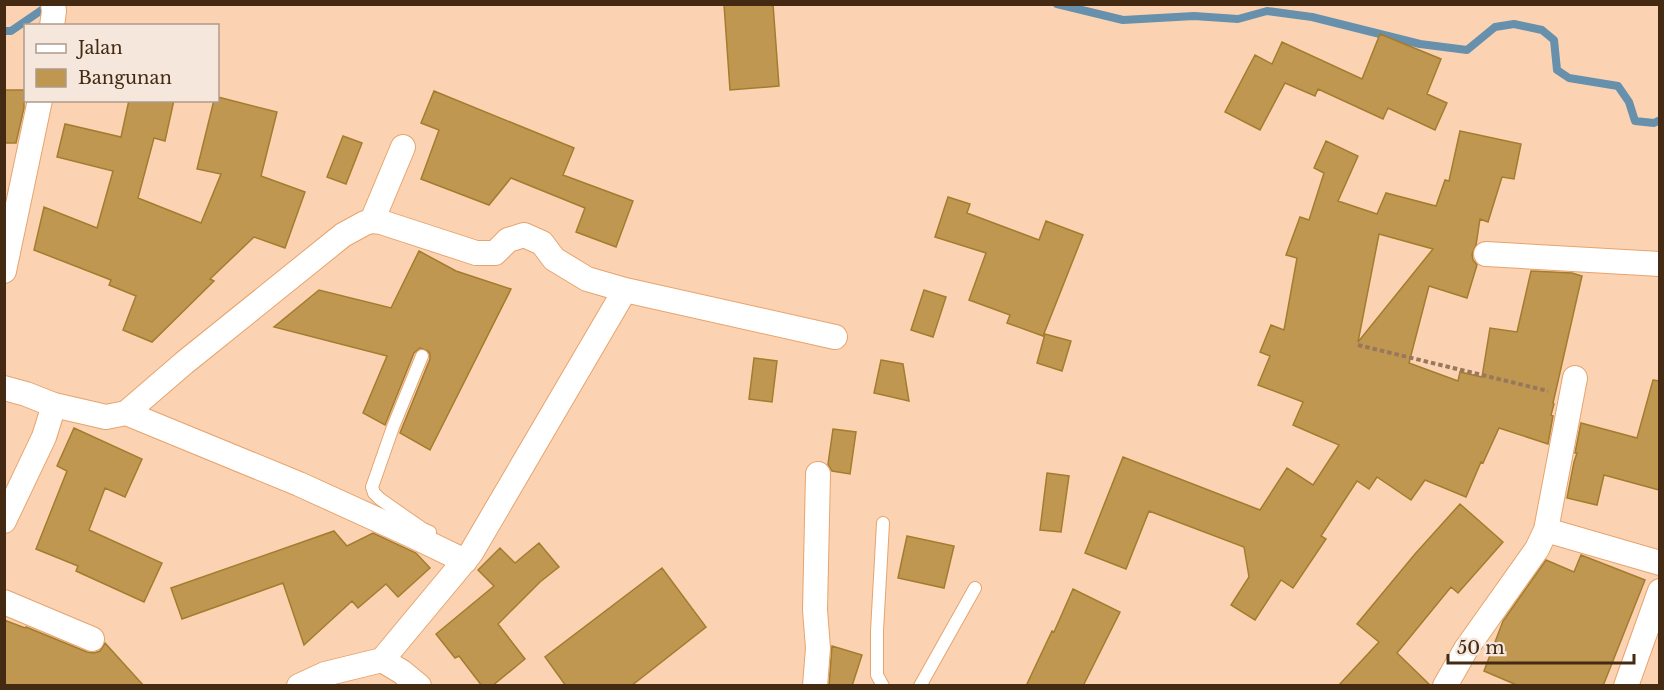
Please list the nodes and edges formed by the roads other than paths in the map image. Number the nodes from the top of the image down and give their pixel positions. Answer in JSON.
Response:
{"nodes":[{"id":1,"x":40,"y":102,"type":"edge"},
{"id":2,"x":403,"y":147,"type":"dead end"},
{"id":3,"x":372,"y":221,"type":"junction"},
{"id":4,"x":1486,"y":254,"type":"dead end"},
{"id":5,"x":1659,"y":264,"type":"edge"},
{"id":6,"x":4,"y":271,"type":"edge"},
{"id":7,"x":625,"y":290,"type":"junction"},
{"id":8,"x":835,"y":337,"type":"dead end"},
{"id":9,"x":422,"y":356,"type":"dead end"},
{"id":10,"x":4,"y":388,"type":"edge"},
{"id":11,"x":1573,"y":388,"type":"road end"},
{"id":12,"x":54,"y":405,"type":"junction"},
{"id":13,"x":126,"y":413,"type":"junction"},
{"id":14,"x":818,"y":474,"type":"dead end"},
{"id":15,"x":4,"y":521,"type":"edge"},
{"id":16,"x":883,"y":523,"type":"dead end"},
{"id":17,"x":1546,"y":530,"type":"junction"},
{"id":18,"x":468,"y":557,"type":"junction"},
{"id":19,"x":1659,"y":563,"type":"edge"},
{"id":20,"x":975,"y":588,"type":"dead end"},
{"id":21,"x":1659,"y":591,"type":"edge"},
{"id":22,"x":4,"y":602,"type":"edge"},
{"id":23,"x":1655,"y":616,"type":"edge"},
{"id":24,"x":92,"y":639,"type":"dead end"},
{"id":25,"x":382,"y":660,"type":"junction"},
{"id":26,"x":299,"y":686,"type":"edge"},
{"id":27,"x":418,"y":686,"type":"edge"},
{"id":28,"x":815,"y":686,"type":"edge"},
{"id":29,"x":883,"y":686,"type":"edge"},
{"id":30,"x":920,"y":686,"type":"edge"},
{"id":31,"x":1445,"y":686,"type":"edge"},
{"id":32,"x":1626,"y":686,"type":"edge"}],
"edges":[{"from":1,"to":6,"type":"street"},
{"from":2,"to":3,"type":"street"},
{"from":3,"to":7,"type":"street"},
{"from":3,"to":13,"type":"street"},
{"from":4,"to":5,"type":"street"},
{"from":7,"to":8,"type":"street"},
{"from":7,"to":18,"type":"street"},
{"from":9,"to":18,"type":"lane"},
{"from":10,"to":12,"type":"street"},
{"from":11,"to":17,"type":"street"},
{"from":12,"to":13,"type":"street"},
{"from":12,"to":15,"type":"street"},
{"from":13,"to":18,"type":"street"},
{"from":14,"to":28,"type":"street"},
{"from":16,"to":29,"type":"lane"},
{"from":17,"to":19,"type":"street"},
{"from":17,"to":31,"type":"street"},
{"from":18,"to":25,"type":"street"},
{"from":20,"to":30,"type":"lane"},
{"from":21,"to":23,"type":"street"},
{"from":22,"to":24,"type":"street"},
{"from":23,"to":32,"type":"street"},
{"from":25,"to":26,"type":"street"},
{"from":25,"to":27,"type":"street"}]}
